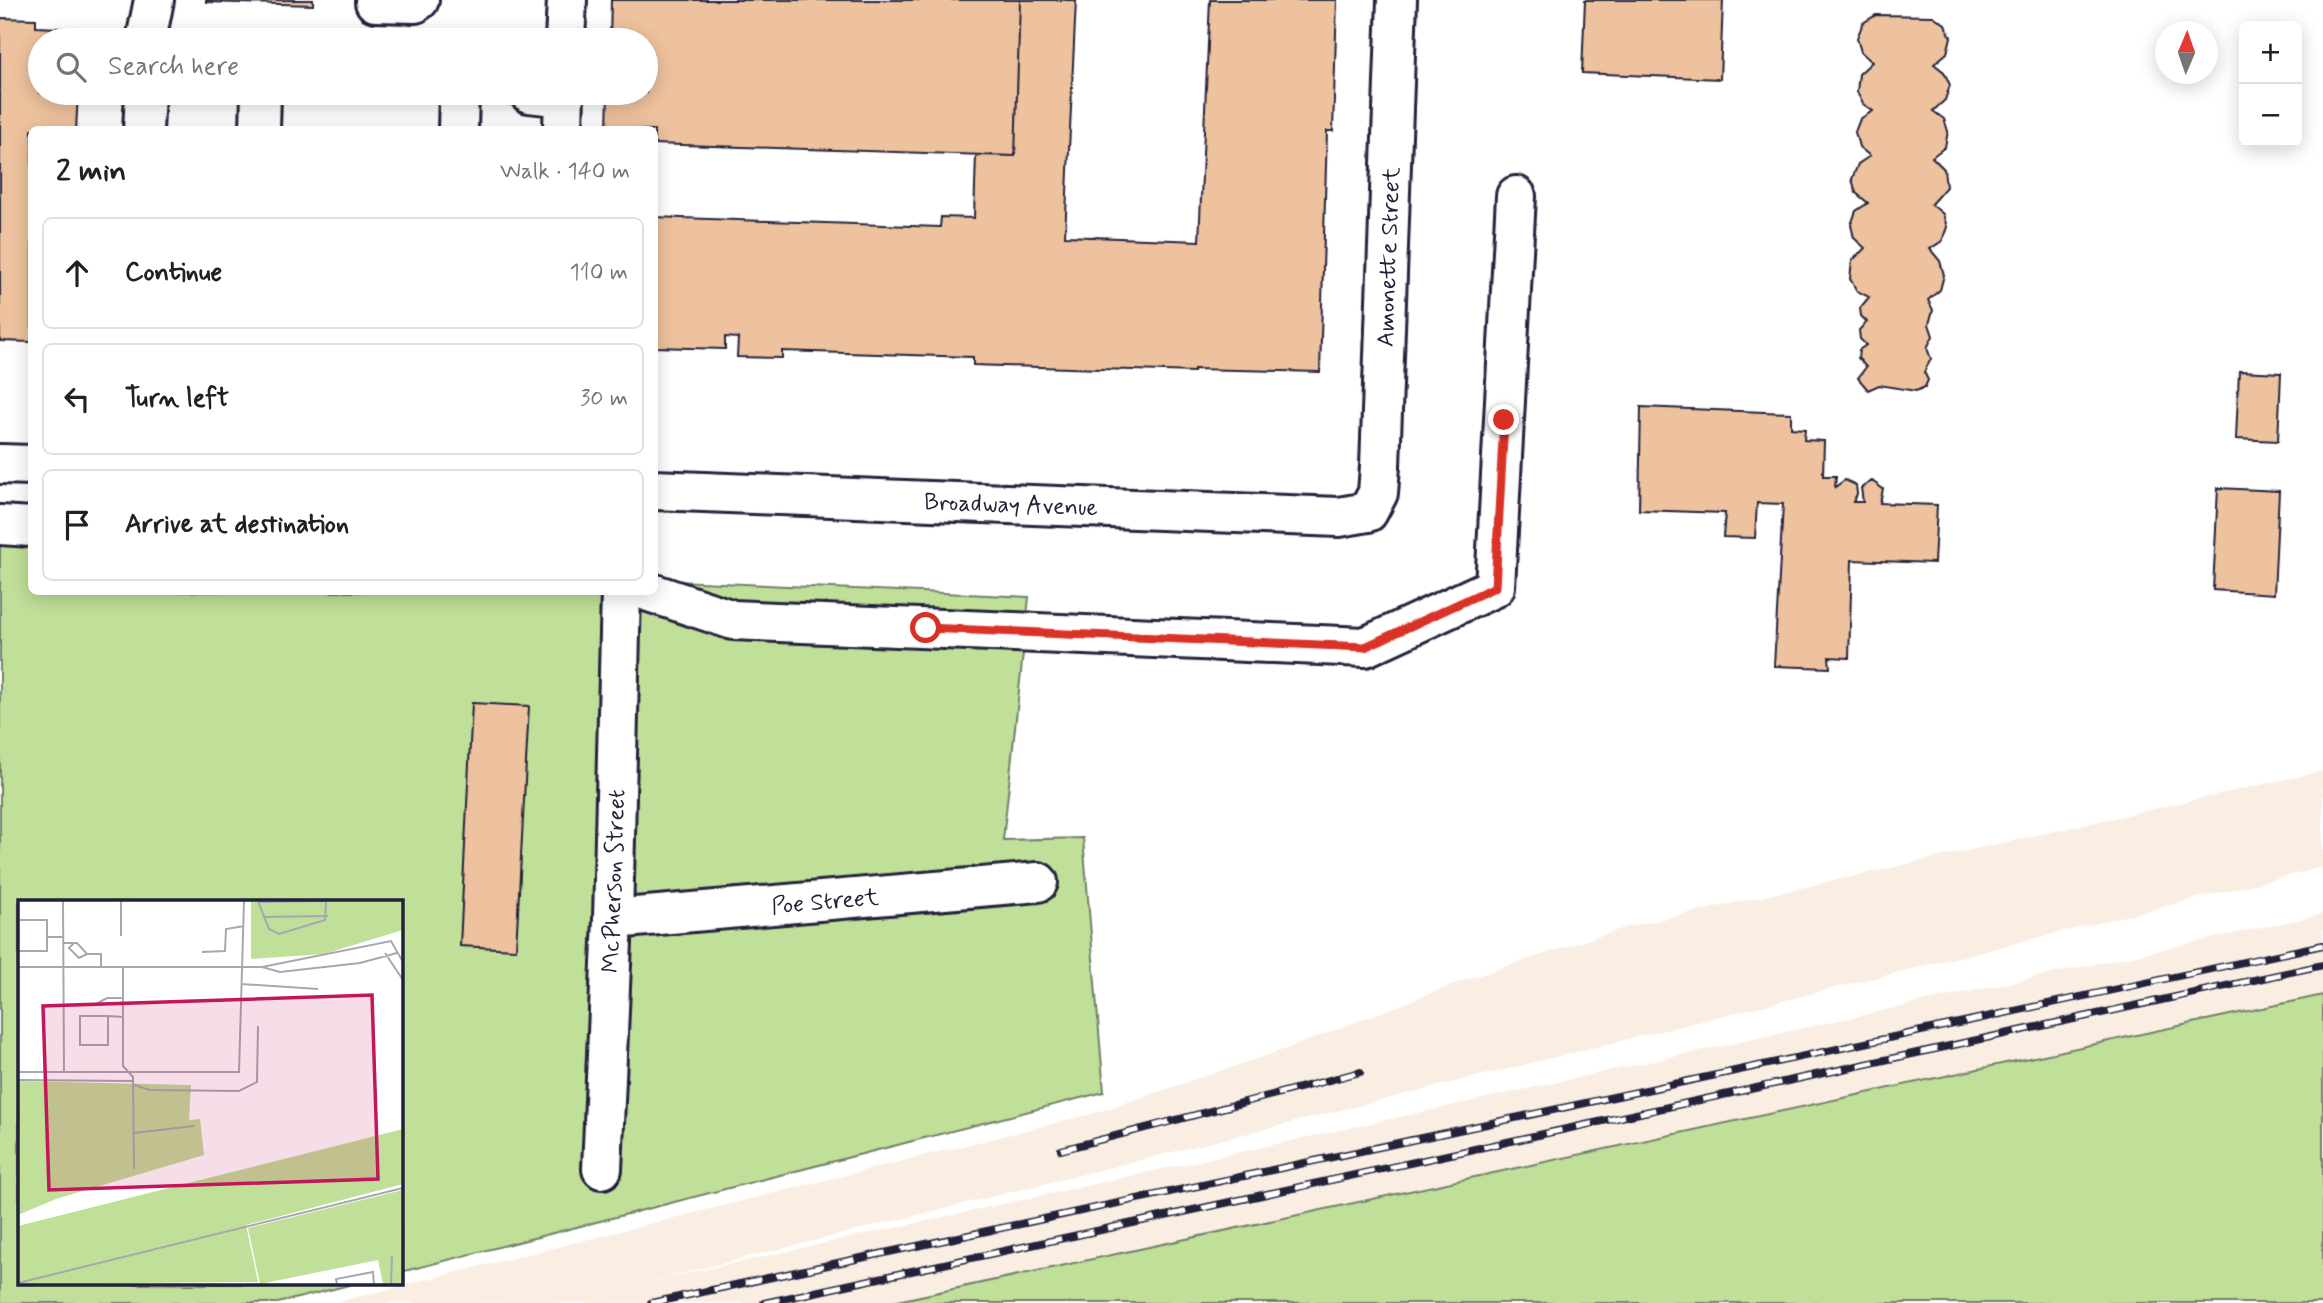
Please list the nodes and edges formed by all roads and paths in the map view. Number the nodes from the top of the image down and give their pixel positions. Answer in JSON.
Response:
{"nodes":[{"id":1,"x":154,"y":0,"type":"edge"},
{"id":2,"x":419,"y":0,"type":"edge"},
{"id":3,"x":567,"y":0,"type":"edge"},
{"id":4,"x":1397,"y":0,"type":"edge"},
{"id":5,"x":375,"y":2,"type":"dead end"},
{"id":6,"x":148,"y":28,"type":"edge"},
{"id":7,"x":566,"y":28,"type":"edge"},
{"id":8,"x":144,"y":105,"type":"edge"},
{"id":9,"x":261,"y":105,"type":"edge"},
{"id":10,"x":459,"y":105,"type":"edge"},
{"id":11,"x":143,"y":126,"type":"edge"},
{"id":12,"x":260,"y":126,"type":"edge"},
{"id":13,"x":458,"y":126,"type":"edge"},
{"id":14,"x":1516,"y":196,"type":"dead end"},
{"id":15,"x":0,"y":464,"type":"edge"},
{"id":16,"x":28,"y":465,"type":"edge"},
{"id":17,"x":658,"y":491,"type":"edge"},
{"id":18,"x":1368,"y":512,"type":"joint"},
{"id":19,"x":0,"y":525,"type":"edge"},
{"id":20,"x":28,"y":527,"type":"edge"},
{"id":21,"x":621,"y":595,"type":"edge"},
{"id":22,"x":658,"y":595,"type":"edge"},
{"id":23,"x":1038,"y":882,"type":"dead end"},
{"id":24,"x":613,"y":919,"type":"junction"},
{"id":25,"x":602,"y":1169,"type":"dead end"}],
"edges":[{"from":1,"to":6,"type":"street"},
{"from":2,"to":5,"type":"street"},
{"from":3,"to":7,"type":"street"},
{"from":4,"to":18,"type":"street","name":"Amonette Street"},
{"from":8,"to":11,"type":"street"},
{"from":9,"to":12,"type":"street"},
{"from":10,"to":13,"type":"street"},
{"from":14,"to":22,"type":"street"},
{"from":15,"to":16,"type":"street"},
{"from":17,"to":18,"type":"street","name":"Broadway Avenue"},
{"from":19,"to":20,"type":"street"},
{"from":21,"to":24,"type":"street","name":"McPherson Street"},
{"from":23,"to":24,"type":"street","name":"Poe Street"},
{"from":24,"to":25,"type":"street","name":"McPherson Street"}]}
